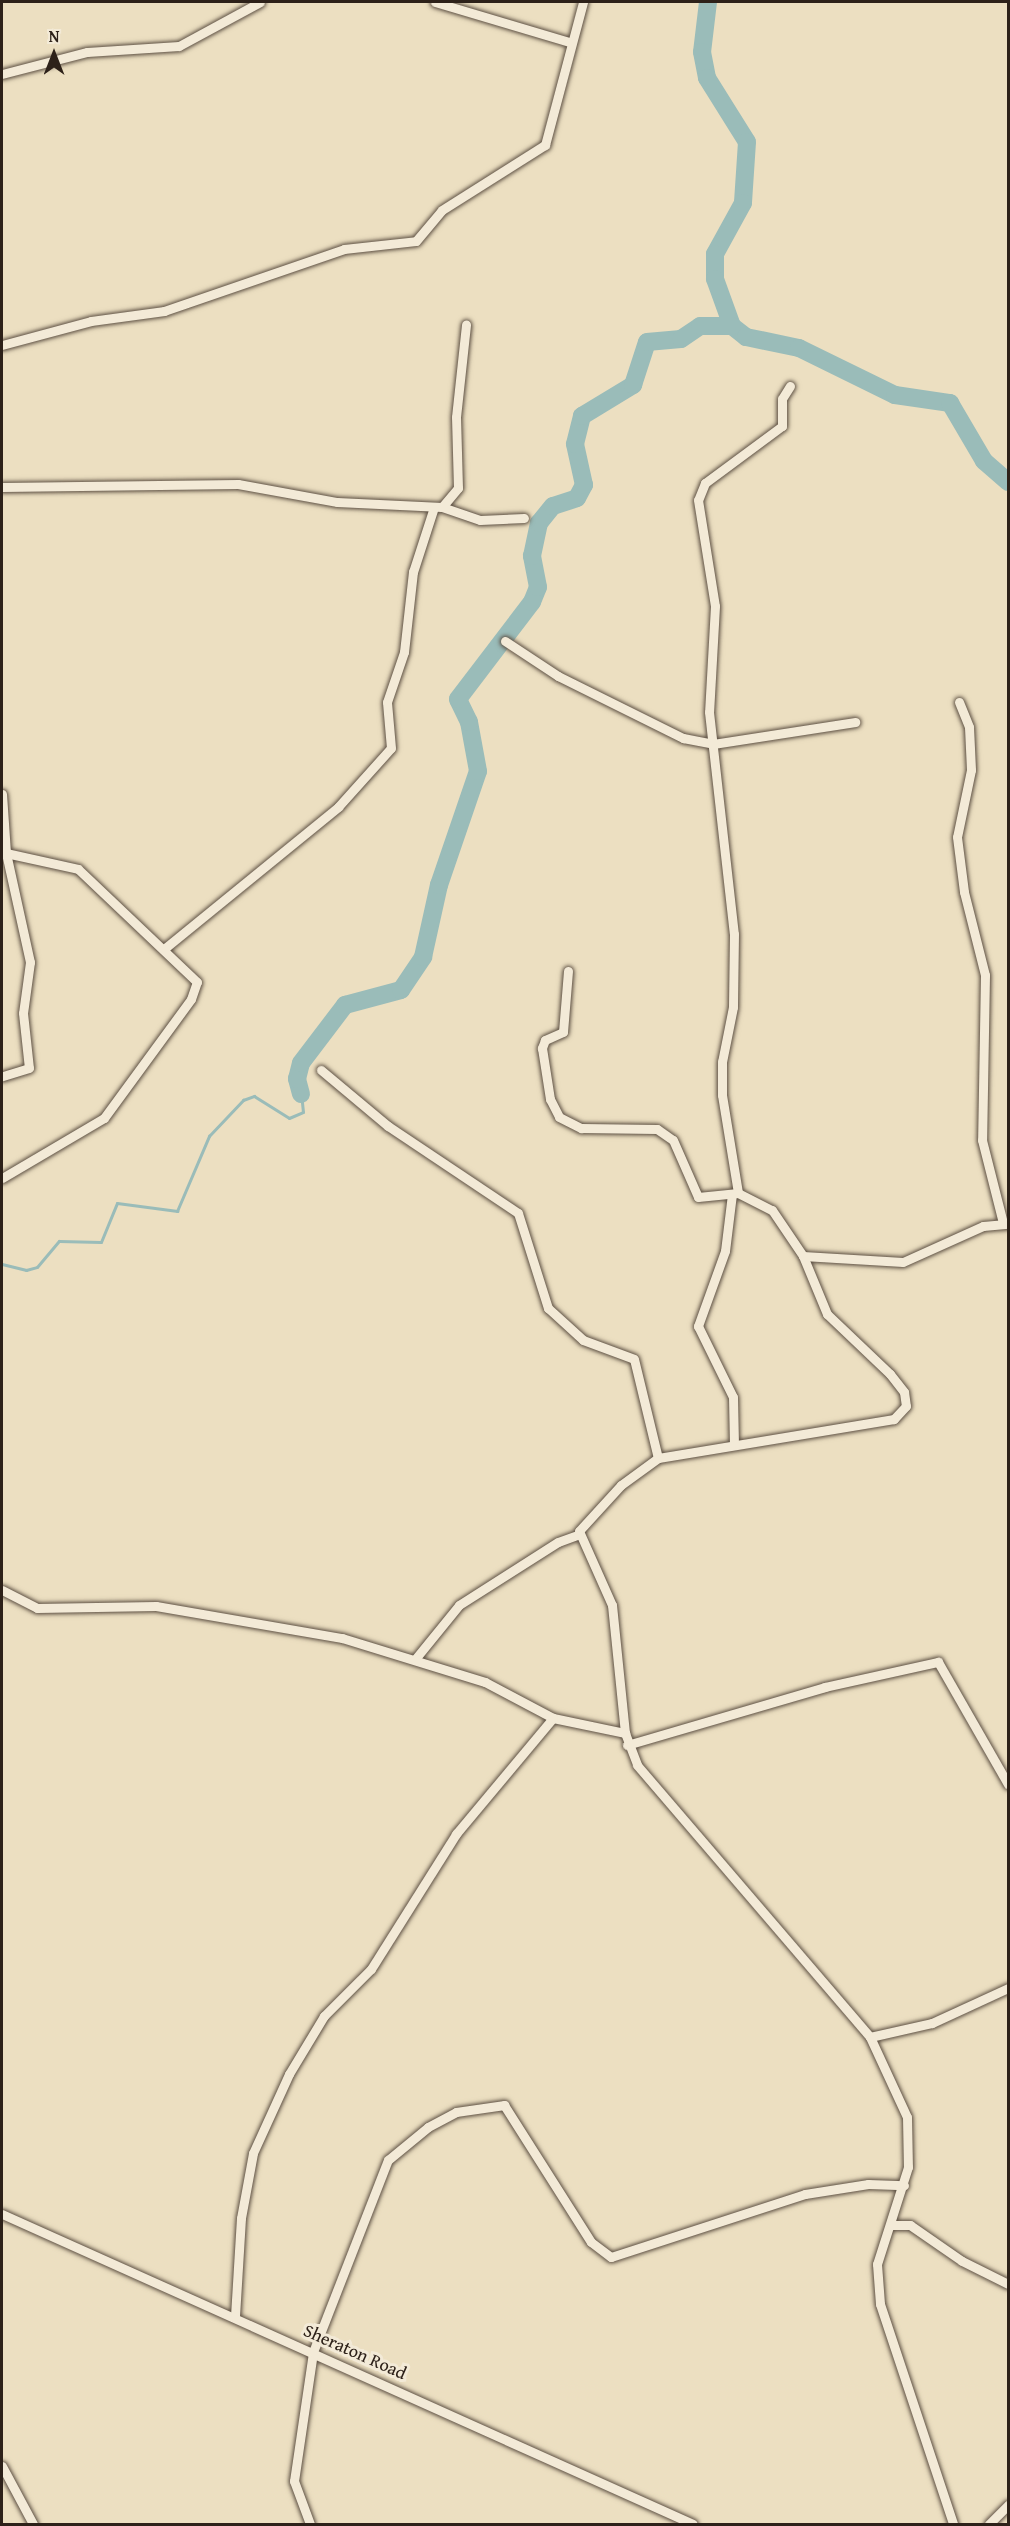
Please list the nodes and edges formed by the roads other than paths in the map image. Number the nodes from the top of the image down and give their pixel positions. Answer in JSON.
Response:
{"nodes":[{"id":1,"x":260,"y":2,"type":"edge"},
{"id":2,"x":435,"y":2,"type":"edge"},
{"id":3,"x":583,"y":2,"type":"edge"},
{"id":4,"x":457,"y":6,"type":"edge"},
{"id":5,"x":569,"y":42,"type":"junction"},
{"id":6,"x":2,"y":75,"type":"edge"},
{"id":7,"x":466,"y":326,"type":"dead end"},
{"id":8,"x":2,"y":345,"type":"edge"},
{"id":9,"x":790,"y":386,"type":"dead end"},
{"id":10,"x":2,"y":487,"type":"edge"},
{"id":11,"x":438,"y":507,"type":"junction"},
{"id":12,"x":524,"y":518,"type":"dead end"},
{"id":13,"x":505,"y":641,"type":"dead end"},
{"id":14,"x":959,"y":702,"type":"dead end"},
{"id":15,"x":855,"y":722,"type":"dead end"},
{"id":16,"x":713,"y":744,"type":"junction"},
{"id":17,"x":2,"y":794,"type":"edge"},
{"id":18,"x":6,"y":853,"type":"junction"},
{"id":19,"x":164,"y":949,"type":"junction"},
{"id":20,"x":568,"y":971,"type":"dead end"},
{"id":21,"x":321,"y":1070,"type":"dead end"},
{"id":22,"x":2,"y":1076,"type":"edge"},
{"id":23,"x":2,"y":1178,"type":"edge"},
{"id":24,"x":735,"y":1193,"type":"junction"},
{"id":25,"x":1006,"y":1224,"type":"edge"},
{"id":26,"x":803,"y":1256,"type":"junction"},
{"id":27,"x":735,"y":1443,"type":"junction"},
{"id":28,"x":658,"y":1458,"type":"junction"},
{"id":29,"x":580,"y":1534,"type":"junction"},
{"id":30,"x":2,"y":1590,"type":"edge"},
{"id":31,"x":416,"y":1658,"type":"junction"},
{"id":32,"x":553,"y":1718,"type":"junction"},
{"id":33,"x":625,"y":1733,"type":"junction"},
{"id":34,"x":627,"y":1745,"type":"junction"},
{"id":35,"x":1008,"y":1784,"type":"edge"},
{"id":36,"x":1008,"y":1988,"type":"edge"},
{"id":37,"x":870,"y":2037,"type":"junction"},
{"id":38,"x":904,"y":2185,"type":"junction"},
{"id":39,"x":2,"y":2214,"type":"edge"},
{"id":40,"x":891,"y":2225,"type":"junction"},
{"id":41,"x":1008,"y":2283,"type":"edge"},
{"id":42,"x":235,"y":2316,"type":"junction"},
{"id":43,"x":313,"y":2352,"type":"junction"},
{"id":44,"x":2,"y":2466,"type":"edge"},
{"id":45,"x":1008,"y":2505,"type":"edge"},
{"id":46,"x":33,"y":2524,"type":"edge"},
{"id":47,"x":310,"y":2524,"type":"edge"},
{"id":48,"x":693,"y":2524,"type":"edge"},
{"id":49,"x":953,"y":2524,"type":"edge"},
{"id":50,"x":989,"y":2524,"type":"edge"}],
"edges":[{"from":1,"to":6,"type":"street"},
{"from":2,"to":4,"type":"street"},
{"from":3,"to":5,"type":"street"},
{"from":4,"to":5,"type":"street"},
{"from":5,"to":8,"type":"street"},
{"from":7,"to":11,"type":"street"},
{"from":9,"to":16,"type":"street"},
{"from":10,"to":11,"type":"street"},
{"from":11,"to":12,"type":"street"},
{"from":11,"to":19,"type":"street"},
{"from":13,"to":16,"type":"street"},
{"from":14,"to":25,"type":"street"},
{"from":15,"to":16,"type":"street"},
{"from":16,"to":24,"type":"street"},
{"from":17,"to":18,"type":"street"},
{"from":18,"to":19,"type":"street"},
{"from":18,"to":22,"type":"street"},
{"from":19,"to":23,"type":"street"},
{"from":20,"to":24,"type":"street"},
{"from":21,"to":28,"type":"street"},
{"from":24,"to":26,"type":"street"},
{"from":24,"to":27,"type":"street"},
{"from":25,"to":26,"type":"street"},
{"from":26,"to":27,"type":"street"},
{"from":27,"to":28,"type":"street"},
{"from":28,"to":29,"type":"street"},
{"from":29,"to":31,"type":"street"},
{"from":29,"to":33,"type":"street"},
{"from":30,"to":31,"type":"street"},
{"from":31,"to":32,"type":"street"},
{"from":32,"to":33,"type":"street"},
{"from":32,"to":42,"type":"street"},
{"from":33,"to":34,"type":"street"},
{"from":34,"to":35,"type":"street"},
{"from":34,"to":37,"type":"street"},
{"from":36,"to":37,"type":"street"},
{"from":37,"to":38,"type":"street"},
{"from":38,"to":40,"type":"street"},
{"from":38,"to":43,"type":"street"},
{"from":39,"to":42,"type":"street","name":"Sheraton Road"},
{"from":40,"to":41,"type":"street"},
{"from":40,"to":49,"type":"street"},
{"from":42,"to":43,"type":"street","name":"Sheraton Road"},
{"from":43,"to":47,"type":"street"},
{"from":43,"to":48,"type":"street","name":"Sheraton Road"},
{"from":44,"to":46,"type":"street"},
{"from":45,"to":50,"type":"street"}]}
